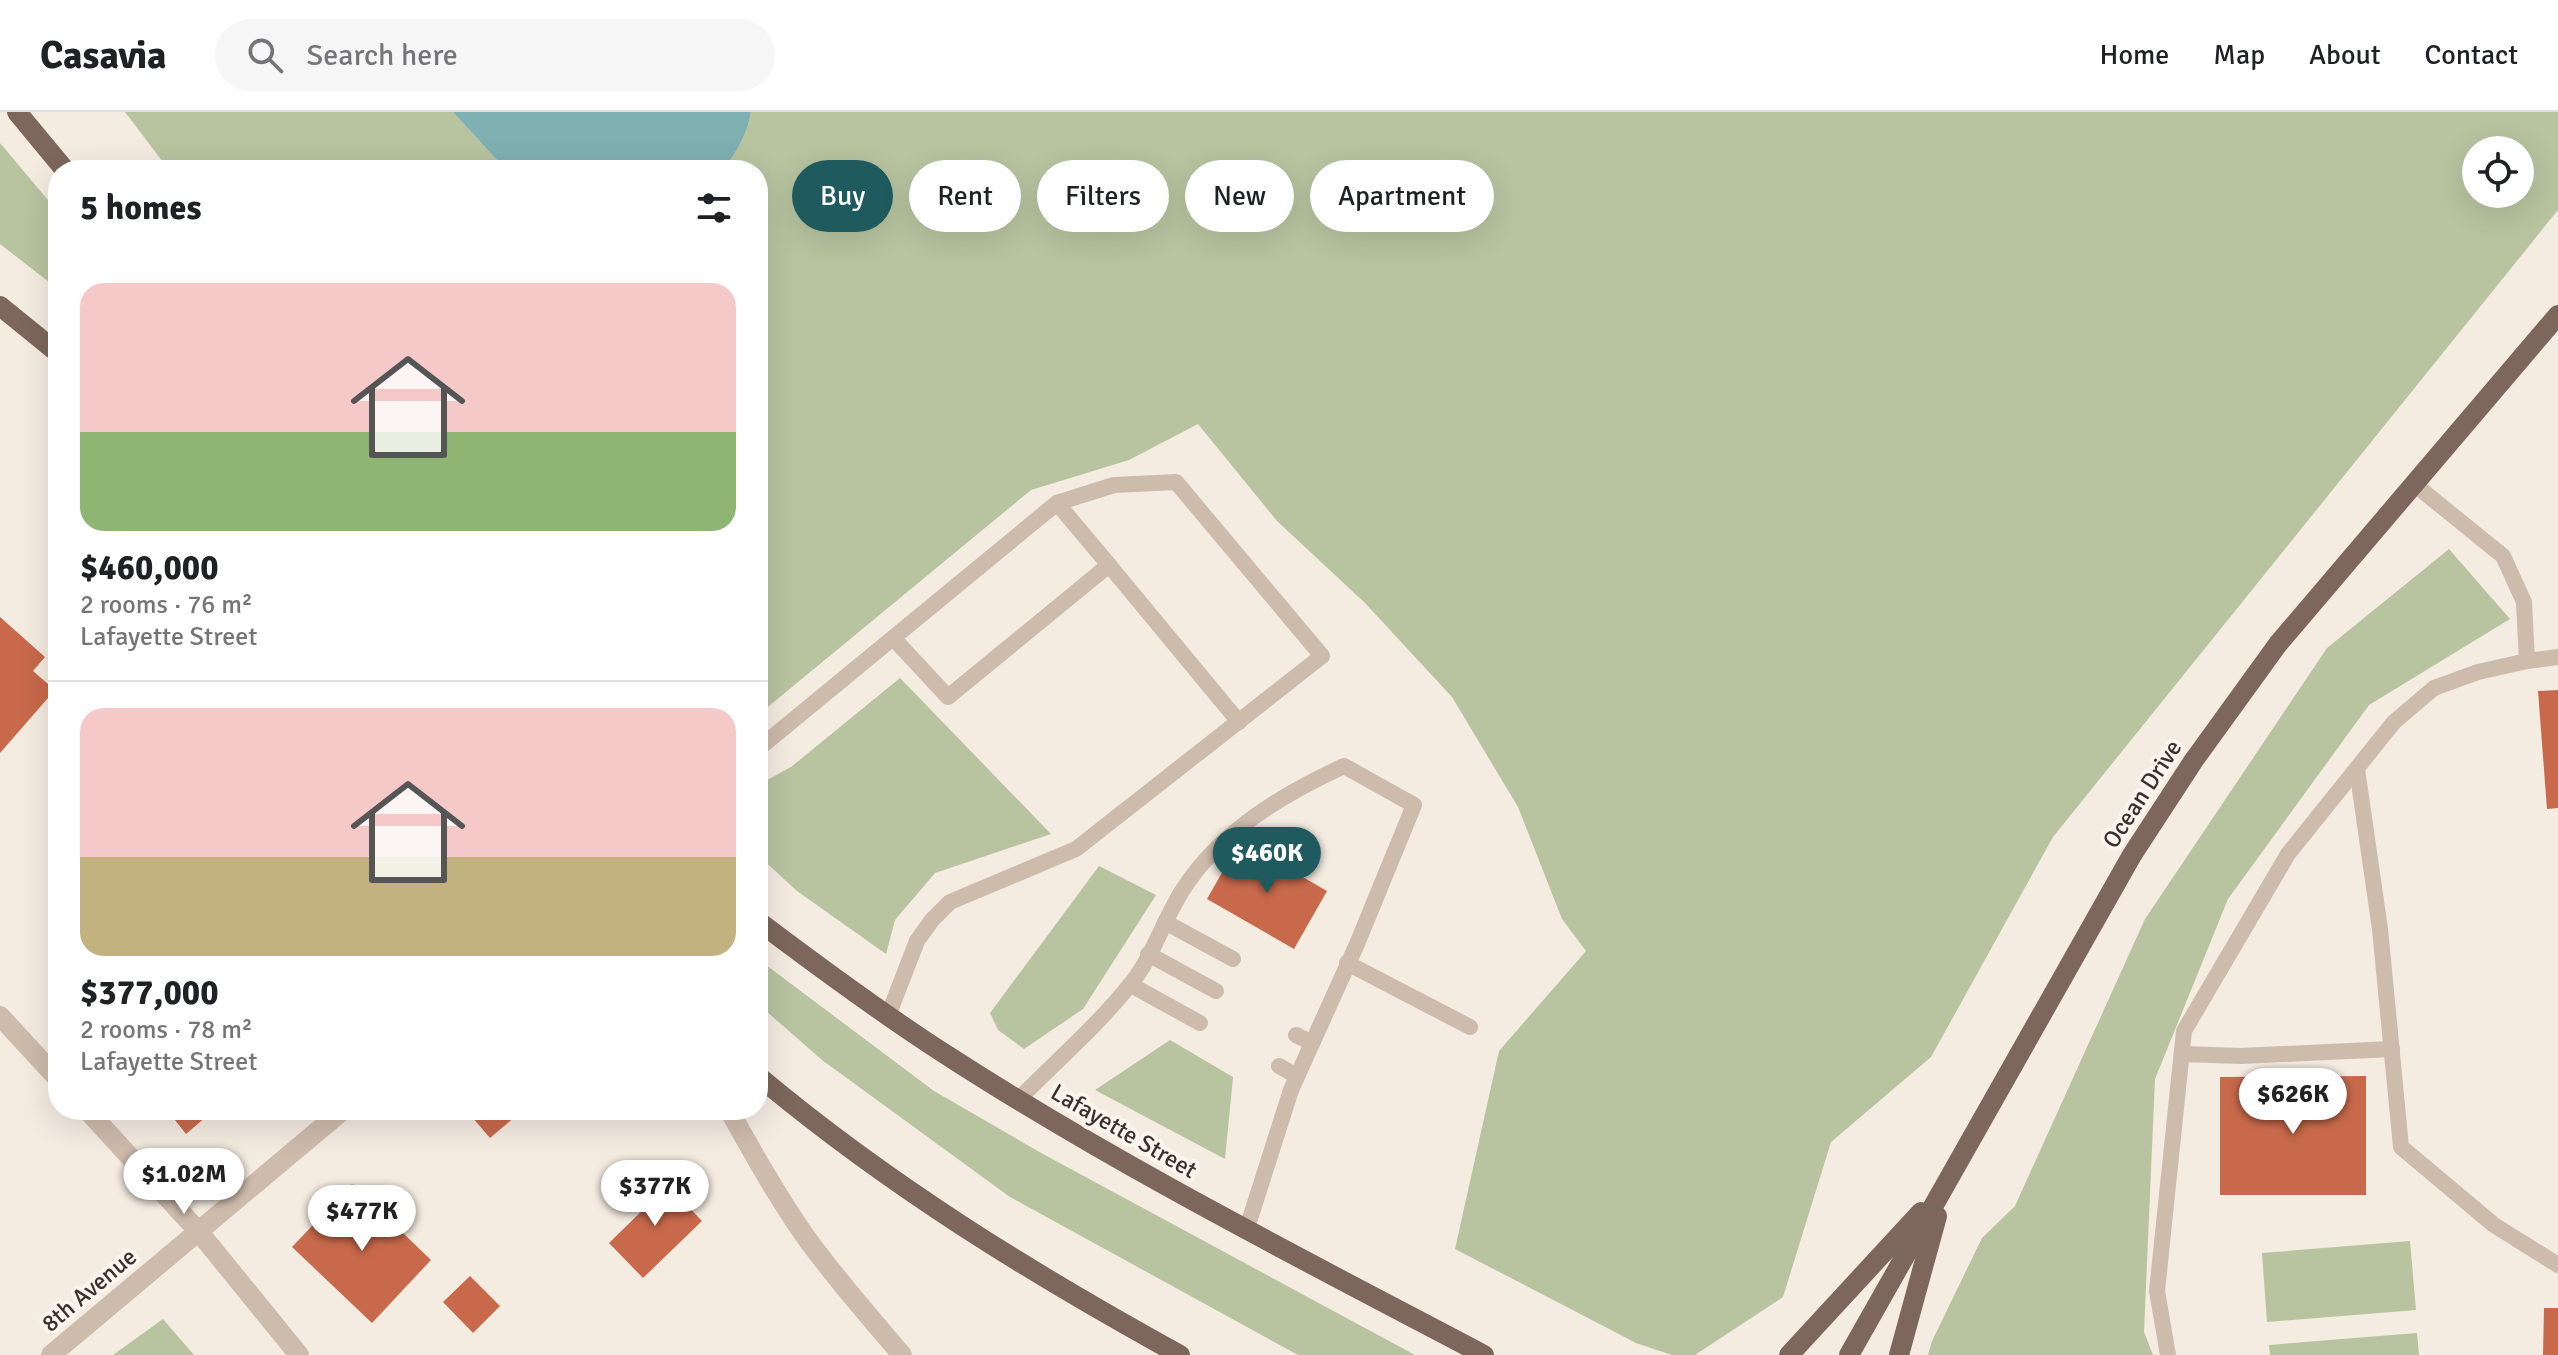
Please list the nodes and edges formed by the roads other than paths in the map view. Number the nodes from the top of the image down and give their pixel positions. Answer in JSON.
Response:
{"nodes":[{"id":1,"x":17,"y":112,"type":"edge"},
{"id":2,"x":57,"y":160,"type":"edge"},
{"id":3,"x":0,"y":306,"type":"edge"},
{"id":4,"x":2558,"y":315,"type":"edge"},
{"id":5,"x":48,"y":345,"type":"edge"},
{"id":6,"x":2414,"y":484,"type":"junction"},
{"id":7,"x":1057,"y":503,"type":"junction"},
{"id":8,"x":1109,"y":565,"type":"junction"},
{"id":9,"x":894,"y":639,"type":"junction"},
{"id":10,"x":2558,"y":657,"type":"edge"},
{"id":11,"x":2527,"y":661,"type":"junction"},
{"id":12,"x":1239,"y":722,"type":"junction"},
{"id":13,"x":768,"y":741,"type":"edge"},
{"id":14,"x":2357,"y":769,"type":"junction"},
{"id":15,"x":1165,"y":922,"type":"junction"},
{"id":16,"x":768,"y":928,"type":"edge"},
{"id":17,"x":1148,"y":954,"type":"junction"},
{"id":18,"x":1233,"y":959,"type":"dead end"},
{"id":19,"x":1347,"y":963,"type":"junction"},
{"id":20,"x":1131,"y":985,"type":"junction"},
{"id":21,"x":1216,"y":991,"type":"dead end"},
{"id":22,"x":0,"y":1016,"type":"edge"},
{"id":23,"x":888,"y":1016,"type":"junction"},
{"id":24,"x":1200,"y":1023,"type":"dead end"},
{"id":25,"x":1470,"y":1027,"type":"dead end"},
{"id":26,"x":1296,"y":1035,"type":"dead end"},
{"id":27,"x":1312,"y":1043,"type":"junction"},
{"id":28,"x":2392,"y":1049,"type":"junction"},
{"id":29,"x":2182,"y":1054,"type":"junction"},
{"id":30,"x":1279,"y":1066,"type":"dead end"},
{"id":31,"x":48,"y":1068,"type":"edge"},
{"id":32,"x":1297,"y":1076,"type":"junction"},
{"id":33,"x":768,"y":1084,"type":"edge"},
{"id":34,"x":1018,"y":1100,"type":"junction"},
{"id":35,"x":96,"y":1120,"type":"edge"},
{"id":36,"x":331,"y":1120,"type":"edge"},
{"id":37,"x":735,"y":1120,"type":"edge"},
{"id":38,"x":1945,"y":1185,"type":"junction"},
{"id":39,"x":1247,"y":1228,"type":"junction"},
{"id":40,"x":199,"y":1232,"type":"junction"},
{"id":41,"x":2558,"y":1265,"type":"edge"},
{"id":42,"x":51,"y":1355,"type":"edge"},
{"id":43,"x":299,"y":1355,"type":"edge"},
{"id":44,"x":902,"y":1355,"type":"edge"},
{"id":45,"x":1180,"y":1355,"type":"edge"},
{"id":46,"x":1484,"y":1355,"type":"edge"},
{"id":47,"x":1789,"y":1355,"type":"edge"},
{"id":48,"x":1849,"y":1355,"type":"edge"},
{"id":49,"x":1899,"y":1355,"type":"edge"},
{"id":50,"x":2168,"y":1355,"type":"edge"}],
"edges":[{"from":1,"to":2,"type":"main road"},
{"from":3,"to":5,"type":"main road"},
{"from":4,"to":6,"type":"main road","name":"Ocean Drive"},
{"from":6,"to":11,"type":"lane"},
{"from":6,"to":38,"type":"main road","name":"Ocean Drive"},
{"from":7,"to":8,"type":"lane"},
{"from":7,"to":9,"type":"lane"},
{"from":7,"to":12,"type":"lane"},
{"from":8,"to":9,"type":"lane"},
{"from":8,"to":12,"type":"lane"},
{"from":9,"to":13,"type":"lane"},
{"from":10,"to":11,"type":"lane"},
{"from":11,"to":14,"type":"lane"},
{"from":12,"to":23,"type":"lane"},
{"from":14,"to":28,"type":"lane"},
{"from":14,"to":29,"type":"lane"},
{"from":15,"to":17,"type":"lane"},
{"from":15,"to":18,"type":"lane"},
{"from":15,"to":19,"type":"lane"},
{"from":16,"to":23,"type":"main road","name":"Lafayette Street"},
{"from":17,"to":20,"type":"lane"},
{"from":17,"to":21,"type":"lane"},
{"from":19,"to":25,"type":"lane"},
{"from":19,"to":27,"type":"lane"},
{"from":20,"to":24,"type":"lane"},
{"from":20,"to":34,"type":"lane"},
{"from":22,"to":31,"type":"street"},
{"from":23,"to":34,"type":"main road","name":"Lafayette Street"},
{"from":26,"to":27,"type":"lane"},
{"from":27,"to":32,"type":"lane"},
{"from":28,"to":29,"type":"lane"},
{"from":28,"to":41,"type":"lane"},
{"from":29,"to":50,"type":"lane"},
{"from":30,"to":32,"type":"lane"},
{"from":32,"to":39,"type":"lane"},
{"from":33,"to":45,"type":"main road"},
{"from":34,"to":39,"type":"main road","name":"Lafayette Street"},
{"from":35,"to":40,"type":"street"},
{"from":36,"to":40,"type":"street","name":"8th Avenue"},
{"from":37,"to":44,"type":"street"},
{"from":38,"to":47,"type":"main road"},
{"from":38,"to":48,"type":"main road","name":"Ocean Drive"},
{"from":38,"to":49,"type":"main road"},
{"from":39,"to":46,"type":"main road","name":"Lafayette Street"},
{"from":40,"to":42,"type":"street","name":"8th Avenue"},
{"from":40,"to":43,"type":"street"}]}
